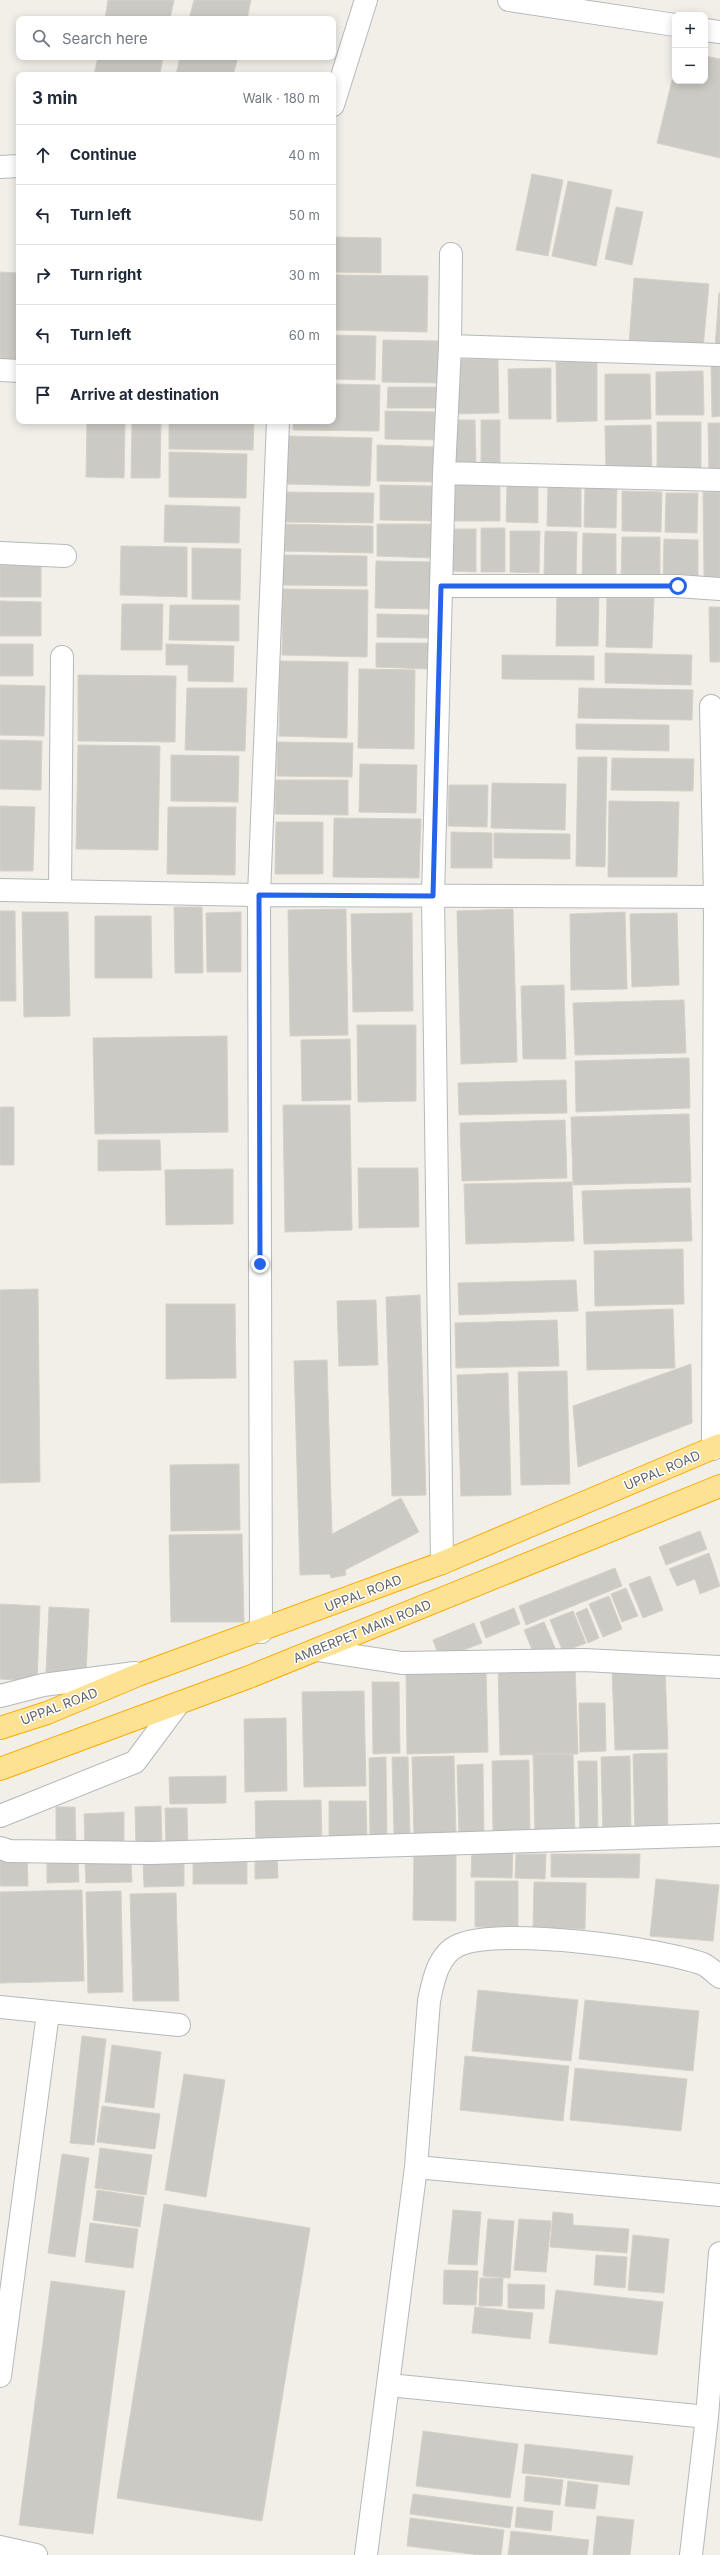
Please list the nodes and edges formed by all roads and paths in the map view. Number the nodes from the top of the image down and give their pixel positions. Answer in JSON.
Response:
{"nodes":[{"id":1,"x":366,"y":0,"type":"edge"},
{"id":2,"x":509,"y":0,"type":"edge"},
{"id":3,"x":672,"y":25,"type":"edge"},
{"id":4,"x":708,"y":30,"type":"edge"},
{"id":5,"x":720,"y":32,"type":"edge"},
{"id":6,"x":336,"y":95,"type":"edge"},
{"id":7,"x":16,"y":166,"type":"edge"},
{"id":8,"x":0,"y":167,"type":"edge"},
{"id":9,"x":451,"y":254,"type":"dead end"},
{"id":10,"x":450,"y":346,"type":"junction"},
{"id":11,"x":720,"y":355,"type":"edge"},
{"id":12,"x":0,"y":370,"type":"edge"},
{"id":13,"x":16,"y":371,"type":"edge"},
{"id":14,"x":278,"y":424,"type":"edge"},
{"id":15,"x":444,"y":473,"type":"junction"},
{"id":16,"x":720,"y":480,"type":"edge"},
{"id":17,"x":0,"y":553,"type":"edge"},
{"id":18,"x":65,"y":556,"type":"dead end"},
{"id":19,"x":441,"y":586,"type":"junction"},
{"id":20,"x":720,"y":589,"type":"edge"},
{"id":21,"x":62,"y":657,"type":"dead end"},
{"id":22,"x":710,"y":706,"type":"dead end"},
{"id":23,"x":0,"y":890,"type":"edge"},
{"id":24,"x":60,"y":891,"type":"junction"},
{"id":25,"x":259,"y":895,"type":"junction"},
{"id":26,"x":433,"y":896,"type":"junction"},
{"id":27,"x":718,"y":897,"type":"edge"},
{"id":28,"x":716,"y":1447,"type":"edge"},
{"id":29,"x":720,"y":1486,"type":"edge"},
{"id":30,"x":442,"y":1563,"type":"junction"},
{"id":31,"x":261,"y":1632,"type":"junction"},
{"id":32,"x":316,"y":1650,"type":"junction"},
{"id":33,"x":720,"y":1667,"type":"edge"},
{"id":34,"x":151,"y":1671,"type":"junction"},
{"id":35,"x":0,"y":1696,"type":"edge"},
{"id":36,"x":179,"y":1703,"type":"junction"},
{"id":37,"x":0,"y":1728,"type":"edge"},
{"id":38,"x":0,"y":1769,"type":"edge"},
{"id":39,"x":0,"y":1816,"type":"edge"},
{"id":40,"x":720,"y":1835,"type":"edge"},
{"id":41,"x":0,"y":1848,"type":"edge"},
{"id":42,"x":720,"y":1977,"type":"edge"},
{"id":43,"x":0,"y":2007,"type":"edge"},
{"id":44,"x":48,"y":2013,"type":"junction"},
{"id":45,"x":179,"y":2026,"type":"dead end"},
{"id":46,"x":416,"y":2167,"type":"junction"},
{"id":47,"x":720,"y":2195,"type":"edge"},
{"id":48,"x":720,"y":2253,"type":"edge"},
{"id":49,"x":8,"y":2268,"type":"edge"},
{"id":50,"x":0,"y":2376,"type":"edge"},
{"id":51,"x":389,"y":2385,"type":"junction"},
{"id":52,"x":707,"y":2417,"type":"junction"},
{"id":53,"x":0,"y":2547,"type":"edge"},
{"id":54,"x":36,"y":2555,"type":"edge"},
{"id":55,"x":366,"y":2555,"type":"edge"},
{"id":56,"x":691,"y":2555,"type":"edge"}],
"edges":[{"from":1,"to":6,"type":"street"},
{"from":2,"to":3,"type":"street"},
{"from":4,"to":5,"type":"street"},
{"from":7,"to":8,"type":"street"},
{"from":9,"to":10,"type":"street"},
{"from":10,"to":11,"type":"street"},
{"from":10,"to":15,"type":"street"},
{"from":12,"to":13,"type":"street"},
{"from":14,"to":25,"type":"street"},
{"from":15,"to":16,"type":"street"},
{"from":15,"to":19,"type":"street"},
{"from":17,"to":18,"type":"street"},
{"from":19,"to":20,"type":"street"},
{"from":19,"to":26,"type":"street"},
{"from":21,"to":24,"type":"street"},
{"from":22,"to":27,"type":"street"},
{"from":23,"to":24,"type":"street"},
{"from":24,"to":25,"type":"street"},
{"from":25,"to":26,"type":"street"},
{"from":25,"to":31,"type":"street"},
{"from":26,"to":27,"type":"street"},
{"from":26,"to":30,"type":"street"},
{"from":27,"to":28,"type":"street"},
{"from":28,"to":30,"type":"highway","name":"UPPAL ROAD"},
{"from":29,"to":32,"type":"highway","name":"AMBERPET MAIN ROAD"},
{"from":30,"to":31,"type":"highway","name":"UPPAL ROAD"},
{"from":31,"to":34,"type":"highway","name":"UPPAL ROAD"},
{"from":32,"to":33,"type":"street"},
{"from":32,"to":36,"type":"highway","name":"AMBERPET MAIN ROAD"},
{"from":34,"to":35,"type":"street"},
{"from":34,"to":37,"type":"highway","name":"UPPAL ROAD"},
{"from":36,"to":38,"type":"highway","name":"AMBERPET MAIN ROAD"},
{"from":36,"to":39,"type":"street"},
{"from":40,"to":41,"type":"street"},
{"from":42,"to":46,"type":"street"},
{"from":43,"to":44,"type":"street"},
{"from":44,"to":45,"type":"street"},
{"from":44,"to":49,"type":"street"},
{"from":46,"to":47,"type":"street"},
{"from":46,"to":51,"type":"street"},
{"from":48,"to":52,"type":"street"},
{"from":49,"to":50,"type":"street"},
{"from":51,"to":52,"type":"street"},
{"from":51,"to":55,"type":"street"},
{"from":52,"to":56,"type":"street"},
{"from":53,"to":54,"type":"street"}]}
